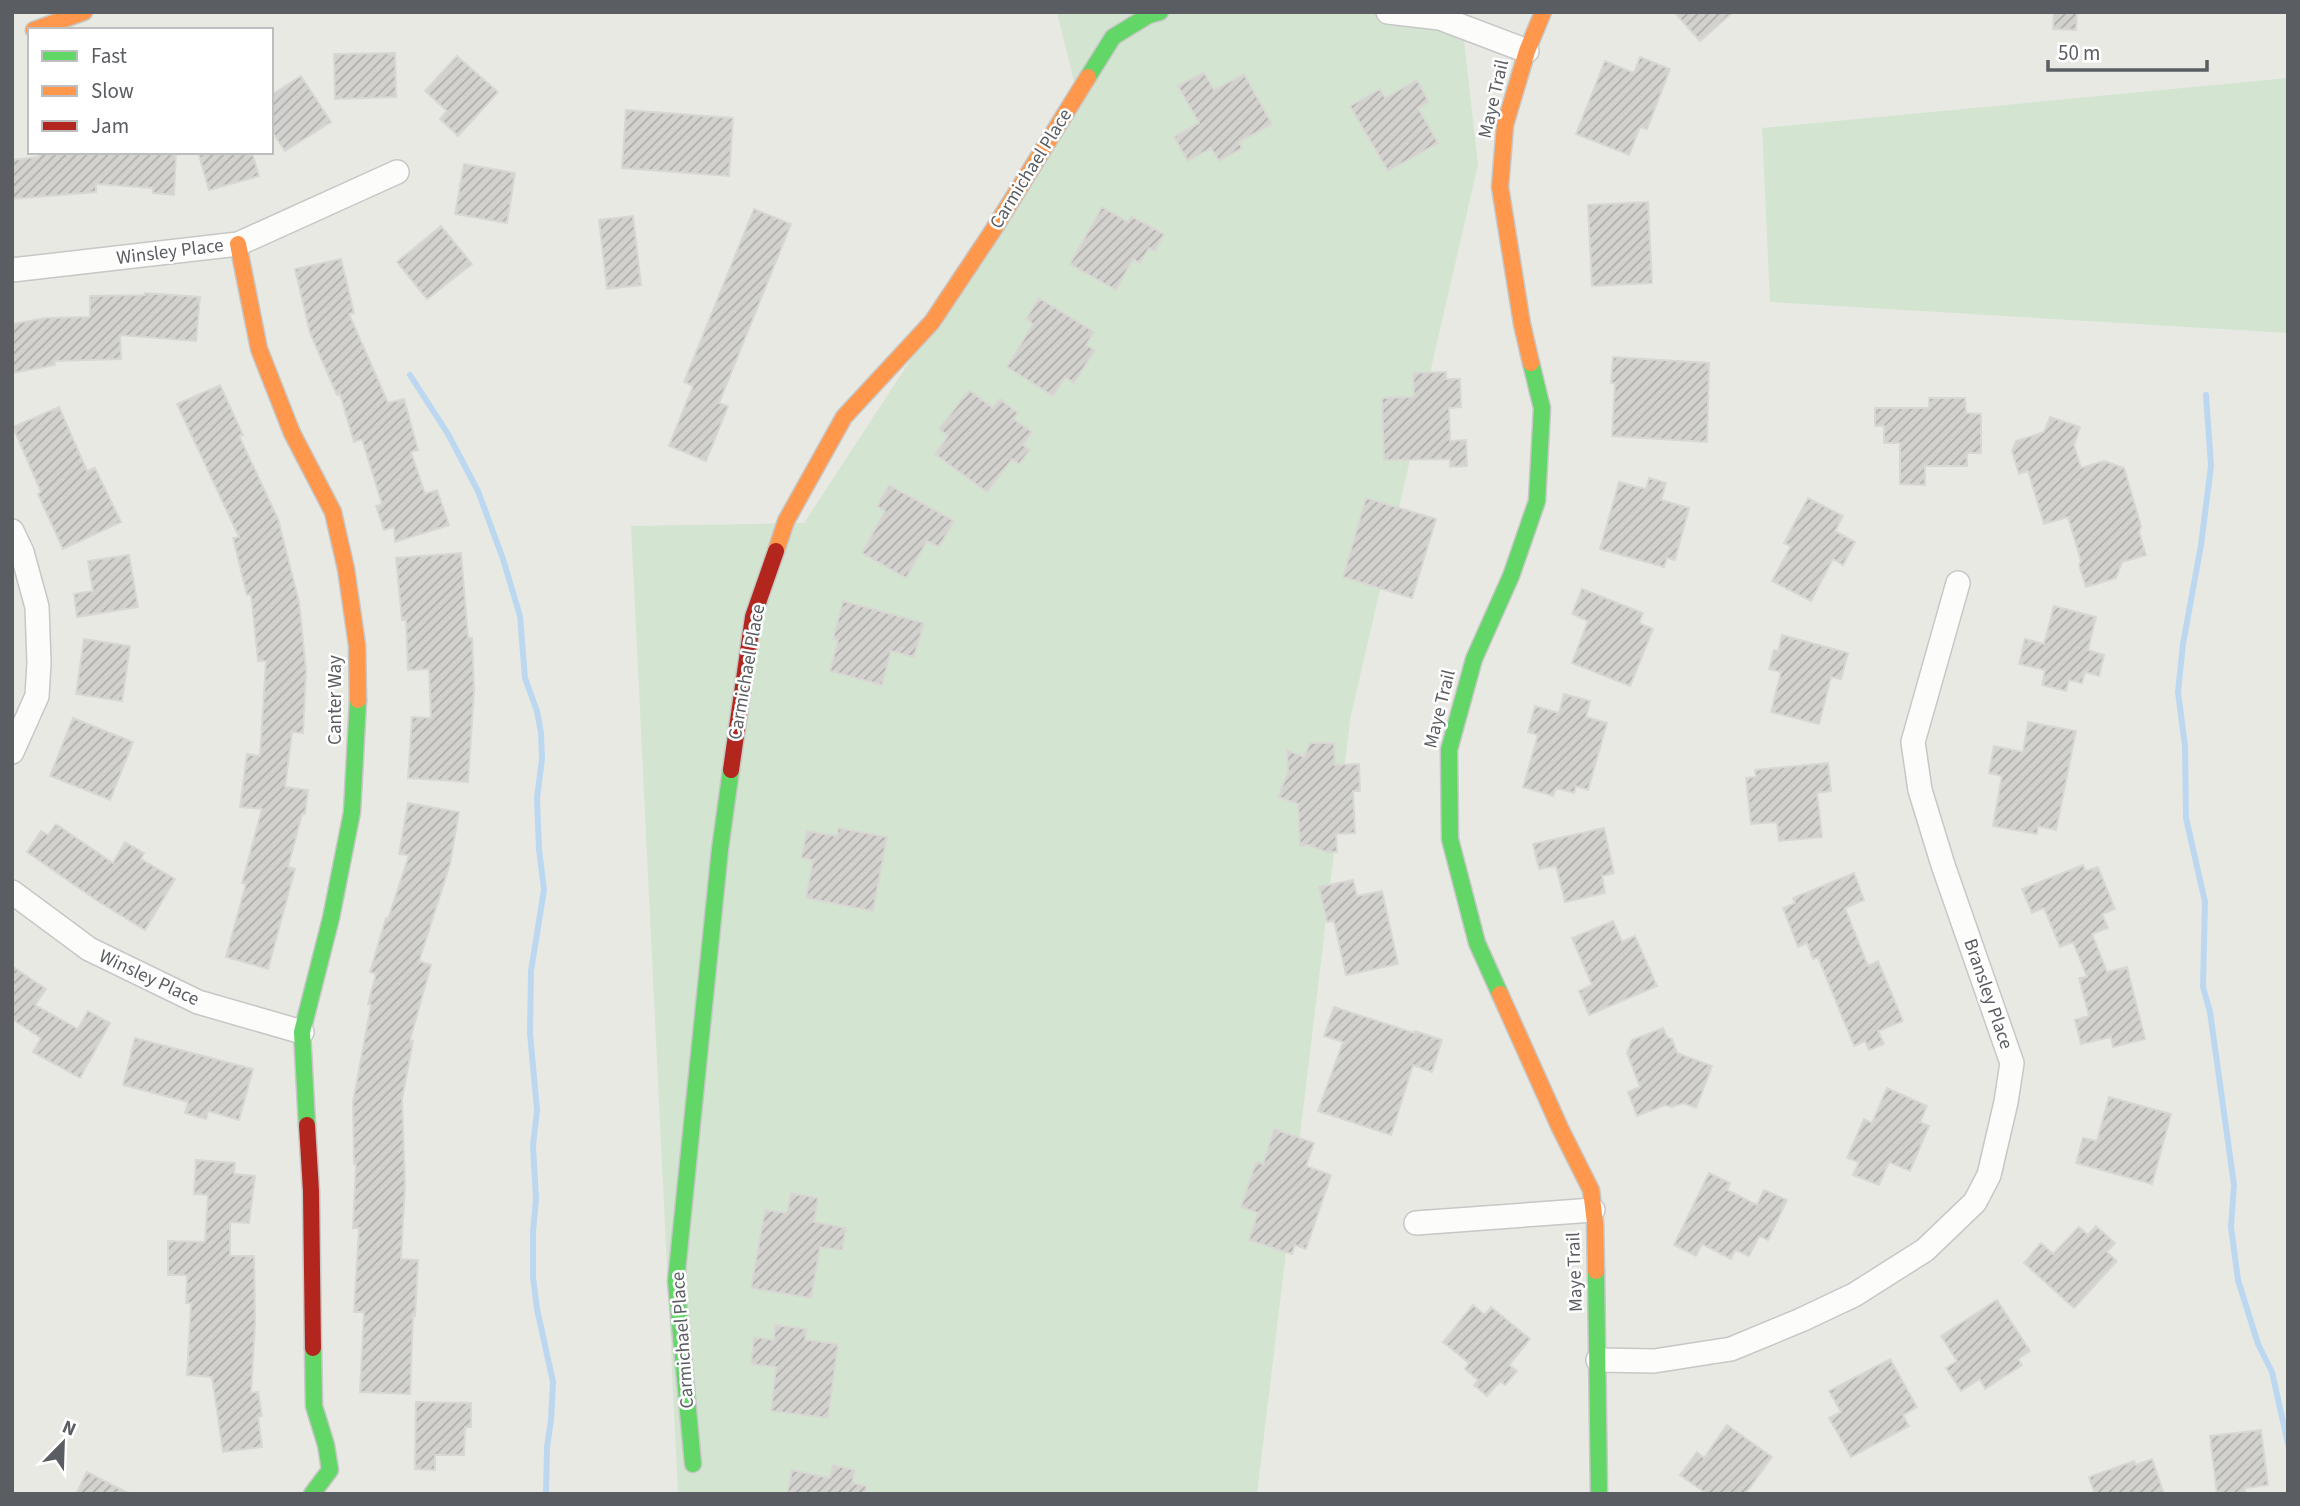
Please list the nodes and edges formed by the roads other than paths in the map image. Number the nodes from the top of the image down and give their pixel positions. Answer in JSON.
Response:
{"nodes":[{"id":1,"x":84,"y":12,"type":"edge"},
{"id":2,"x":1160,"y":12,"type":"edge"},
{"id":3,"x":1388,"y":12,"type":"edge"},
{"id":4,"x":1543,"y":12,"type":"edge"},
{"id":5,"x":39,"y":28,"type":"edge"},
{"id":6,"x":1527,"y":51,"type":"junction"},
{"id":7,"x":397,"y":172,"type":"dead end"},
{"id":8,"x":238,"y":244,"type":"junction"},
{"id":9,"x":12,"y":270,"type":"edge"},
{"id":10,"x":12,"y":531,"type":"edge"},
{"id":11,"x":1958,"y":583,"type":"dead end"},
{"id":12,"x":12,"y":752,"type":"edge"},
{"id":13,"x":12,"y":892,"type":"edge"},
{"id":14,"x":302,"y":1032,"type":"junction"},
{"id":15,"x":1594,"y":1210,"type":"junction"},
{"id":16,"x":1416,"y":1223,"type":"dead end"},
{"id":17,"x":1598,"y":1360,"type":"junction"},
{"id":18,"x":693,"y":1464,"type":"dead end"},
{"id":19,"x":312,"y":1494,"type":"edge"},
{"id":20,"x":1599,"y":1494,"type":"edge"}],
"edges":[{"from":1,"to":5,"type":"street"},
{"from":2,"to":18,"type":"street","name":"Carmichael Place"},
{"from":3,"to":6,"type":"street"},
{"from":4,"to":6,"type":"street","name":"Maye Trail"},
{"from":6,"to":15,"type":"street","name":"Maye Trail"},
{"from":7,"to":8,"type":"street","name":"Winsley Place"},
{"from":8,"to":9,"type":"street","name":"Winsley Place"},
{"from":8,"to":14,"type":"street","name":"Canter Way"},
{"from":10,"to":12,"type":"street"},
{"from":11,"to":17,"type":"street","name":"Bransley Place"},
{"from":13,"to":14,"type":"street","name":"Winsley Place"},
{"from":14,"to":19,"type":"street","name":"Canter Way"},
{"from":15,"to":16,"type":"street"},
{"from":15,"to":17,"type":"street","name":"Maye Trail"},
{"from":17,"to":20,"type":"street","name":"Maye Trail"}]}
